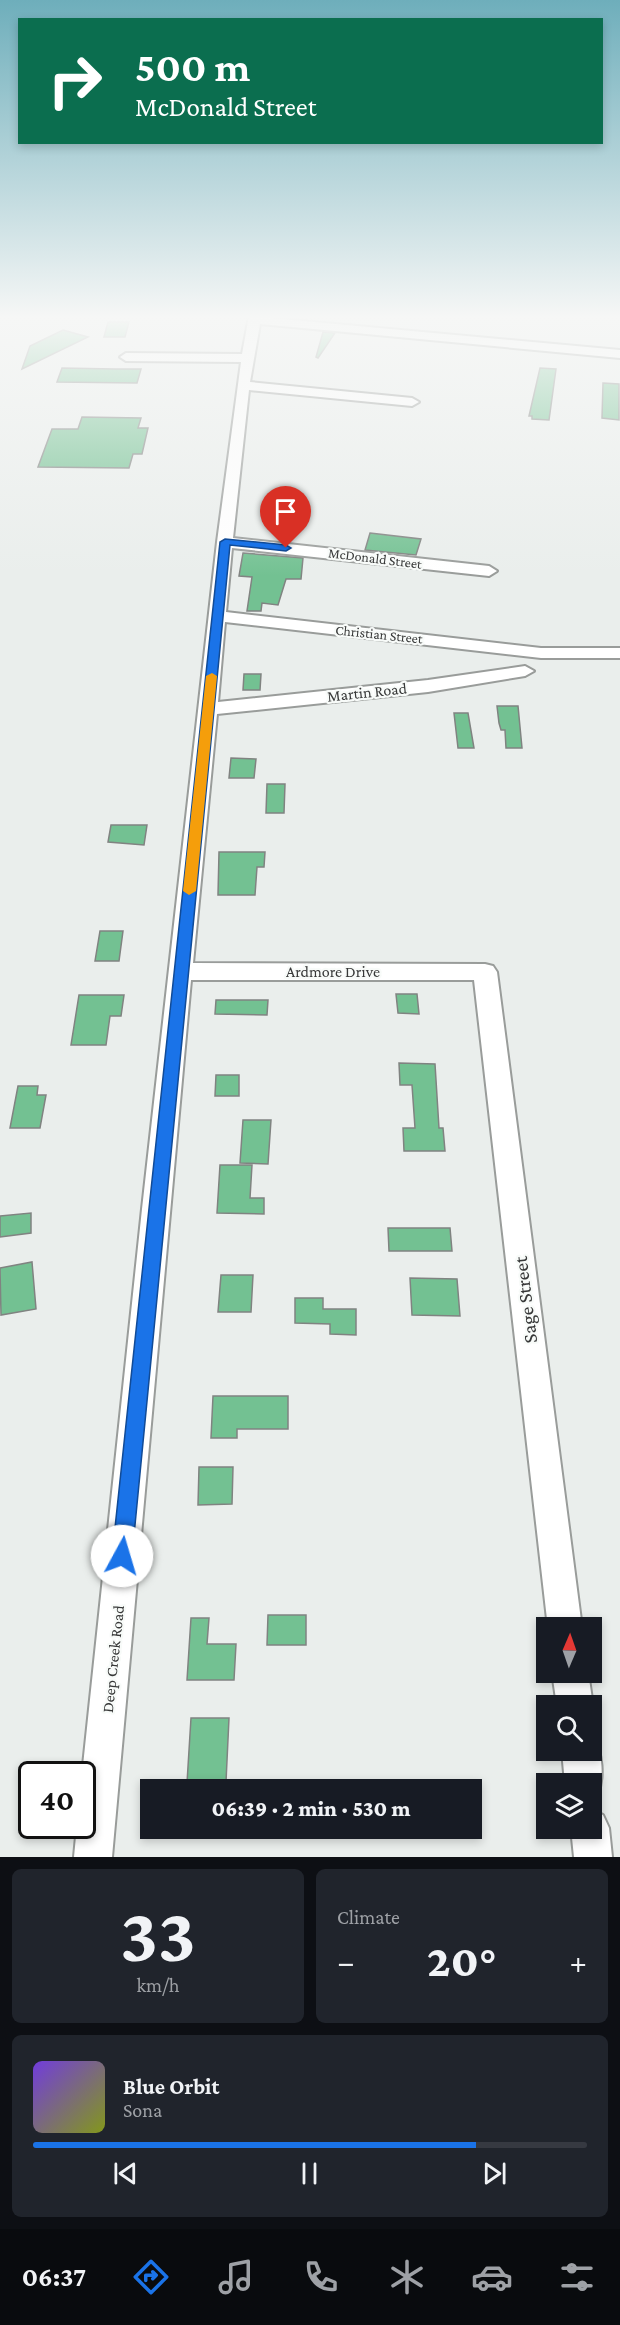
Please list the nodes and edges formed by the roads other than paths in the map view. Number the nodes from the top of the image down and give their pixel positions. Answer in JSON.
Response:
{"nodes":[{"id":1,"x":241,"y":403,"type":"edge"},
{"id":2,"x":225,"y":542,"type":"junction"},
{"id":3,"x":489,"y":571,"type":"dead end"},
{"id":4,"x":218,"y":616,"type":"junction"},
{"id":5,"x":620,"y":653,"type":"edge"},
{"id":6,"x":525,"y":671,"type":"dead end"},
{"id":7,"x":208,"y":709,"type":"junction"},
{"id":8,"x":181,"y":971,"type":"junction"},
{"id":9,"x":484,"y":972,"type":"joint"},
{"id":10,"x":564,"y":1617,"type":"edge"},
{"id":11,"x":591,"y":1839,"type":"edge"},
{"id":12,"x":93,"y":1857,"type":"edge"},
{"id":13,"x":593,"y":1857,"type":"edge"}],
"edges":[{"from":1,"to":2,"type":"street","name":"Deep Creek Road"},
{"from":2,"to":3,"type":"street","name":"McDonald Street"},
{"from":2,"to":4,"type":"street","name":"Deep Creek Road"},
{"from":4,"to":5,"type":"street","name":"Christian Street"},
{"from":4,"to":7,"type":"street","name":"Deep Creek Road"},
{"from":6,"to":7,"type":"street","name":"Martin Road"},
{"from":7,"to":8,"type":"street","name":"Deep Creek Road"},
{"from":8,"to":9,"type":"street","name":"Ardmore Drive"},
{"from":8,"to":12,"type":"street","name":"Deep Creek Road"},
{"from":9,"to":10,"type":"street","name":"Sage Street"},
{"from":11,"to":13,"type":"street"}]}
